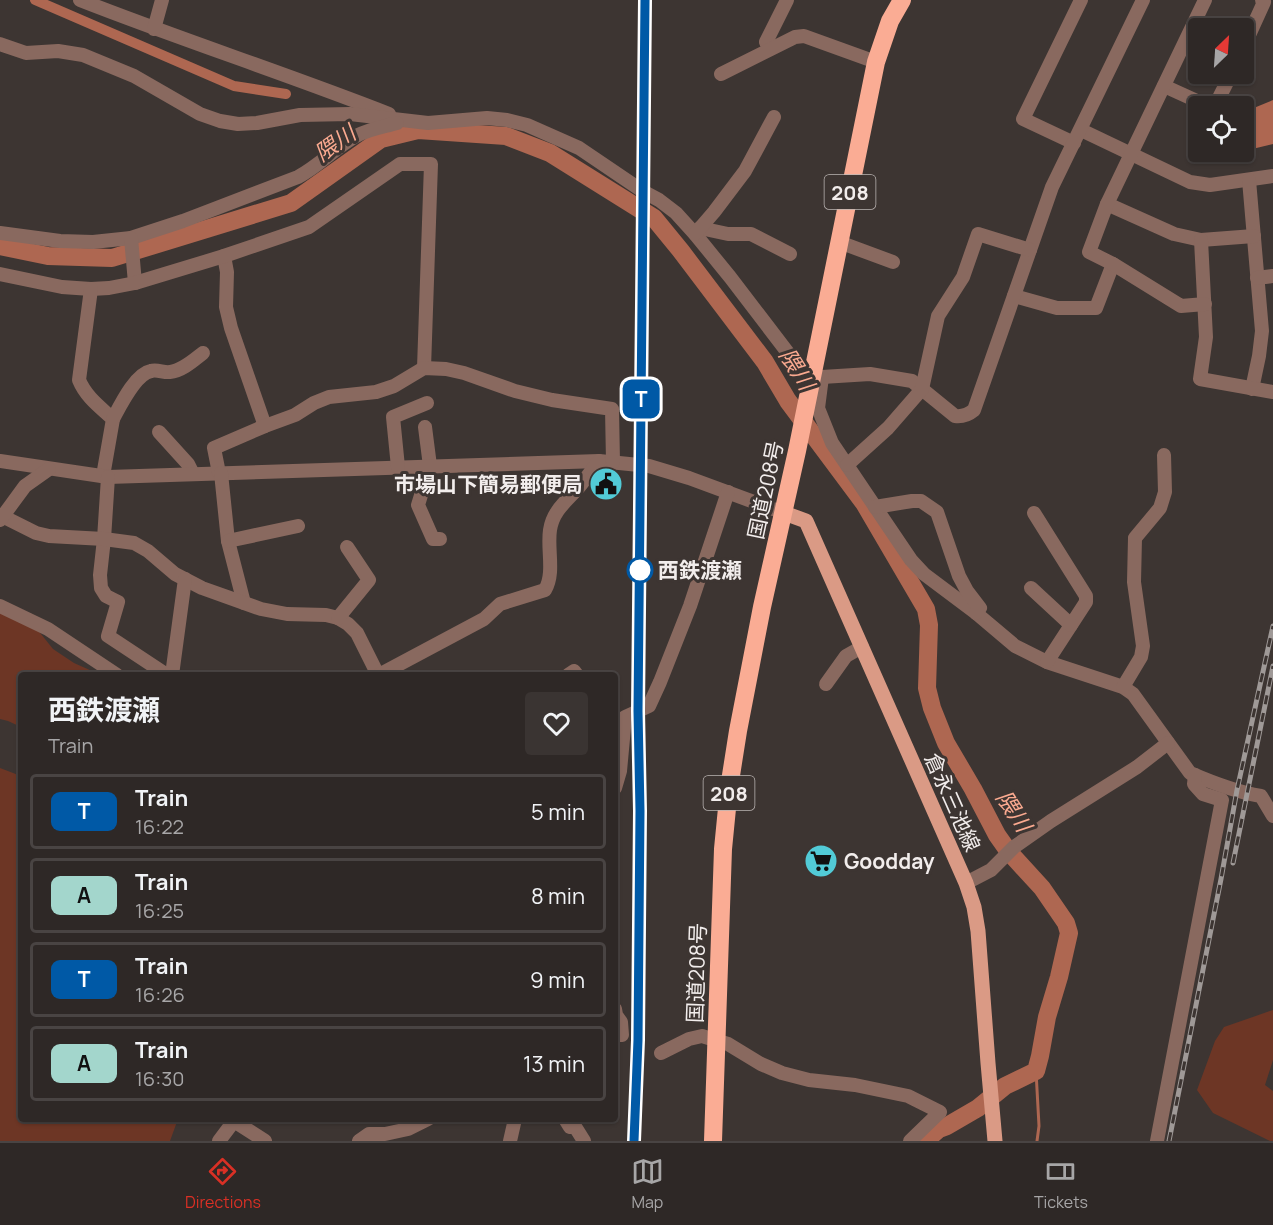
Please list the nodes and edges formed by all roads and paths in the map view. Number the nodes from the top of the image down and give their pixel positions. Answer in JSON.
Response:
{"nodes":[{"id":1,"x":80,"y":0,"type":"edge"},
{"id":2,"x":162,"y":0,"type":"edge"},
{"id":3,"x":786,"y":0,"type":"edge"},
{"id":4,"x":902,"y":0,"type":"edge"},
{"id":5,"x":1081,"y":0,"type":"edge"},
{"id":6,"x":1143,"y":0,"type":"edge"},
{"id":7,"x":1205,"y":0,"type":"edge"},
{"id":8,"x":1262,"y":0,"type":"edge"},
{"id":9,"x":1254,"y":24,"type":"edge"},
{"id":10,"x":154,"y":29,"type":"junction"},
{"id":11,"x":0,"y":44,"type":"edge"},
{"id":12,"x":770,"y":49,"type":"junction"},
{"id":13,"x":876,"y":62,"type":"junction"},
{"id":14,"x":721,"y":74,"type":"dead end"},
{"id":15,"x":1226,"y":84,"type":"edge"},
{"id":16,"x":1164,"y":86,"type":"junction"},
{"id":17,"x":774,"y":117,"type":"dead end"},
{"id":18,"x":408,"y":121,"type":"junction"},
{"id":19,"x":1077,"y":136,"type":"junction"},
{"id":20,"x":1130,"y":154,"type":"junction"},
{"id":21,"x":1273,"y":176,"type":"edge"},
{"id":22,"x":1249,"y":180,"type":"junction"},
{"id":23,"x":1107,"y":204,"type":"junction"},
{"id":24,"x":697,"y":231,"type":"junction"},
{"id":25,"x":0,"y":233,"type":"edge"},
{"id":26,"x":1254,"y":236,"type":"junction"},
{"id":27,"x":1202,"y":240,"type":"junction"},
{"id":28,"x":131,"y":242,"type":"junction"},
{"id":29,"x":839,"y":242,"type":"junction"},
{"id":30,"x":1030,"y":250,"type":"junction"},
{"id":31,"x":790,"y":254,"type":"dead end"},
{"id":32,"x":224,"y":256,"type":"junction"},
{"id":33,"x":893,"y":262,"type":"dead end"},
{"id":34,"x":1113,"y":264,"type":"junction"},
{"id":35,"x":0,"y":273,"type":"edge"},
{"id":36,"x":1273,"y":276,"type":"edge"},
{"id":37,"x":1257,"y":278,"type":"junction"},
{"id":38,"x":135,"y":283,"type":"junction"},
{"id":39,"x":91,"y":289,"type":"junction"},
{"id":40,"x":1014,"y":296,"type":"junction"},
{"id":41,"x":1205,"y":304,"type":"junction"},
{"id":42,"x":203,"y":353,"type":"dead end"},
{"id":43,"x":424,"y":368,"type":"junction"},
{"id":44,"x":814,"y":381,"type":"junction"},
{"id":45,"x":922,"y":388,"type":"junction"},
{"id":46,"x":1252,"y":388,"type":"junction"},
{"id":47,"x":1273,"y":393,"type":"edge"},
{"id":48,"x":427,"y":403,"type":"dead end"},
{"id":49,"x":113,"y":419,"type":"junction"},
{"id":50,"x":265,"y":426,"type":"junction"},
{"id":51,"x":425,"y":428,"type":"dead end"},
{"id":52,"x":159,"y":432,"type":"dead end"},
{"id":53,"x":1164,"y":455,"type":"dead end"},
{"id":54,"x":0,"y":461,"type":"edge"},
{"id":55,"x":606,"y":461,"type":"junction"},
{"id":56,"x":847,"y":465,"type":"junction"},
{"id":57,"x":430,"y":466,"type":"junction"},
{"id":58,"x":398,"y":467,"type":"junction"},
{"id":59,"x":49,"y":469,"type":"junction"},
{"id":60,"x":220,"y":473,"type":"junction"},
{"id":61,"x":193,"y":474,"type":"junction"},
{"id":62,"x":105,"y":477,"type":"junction"},
{"id":63,"x":728,"y":492,"type":"junction"},
{"id":64,"x":875,"y":507,"type":"junction"},
{"id":65,"x":784,"y":513,"type":"junction"},
{"id":66,"x":1034,"y":513,"type":"dead end"},
{"id":67,"x":1,"y":518,"type":"edge"},
{"id":68,"x":298,"y":526,"type":"dead end"},
{"id":69,"x":104,"y":539,"type":"junction"},
{"id":70,"x":440,"y":539,"type":"dead end"},
{"id":71,"x":228,"y":541,"type":"junction"},
{"id":72,"x":347,"y":547,"type":"dead end"},
{"id":73,"x":185,"y":579,"type":"junction"},
{"id":74,"x":1031,"y":588,"type":"dead end"},
{"id":75,"x":244,"y":603,"type":"junction"},
{"id":76,"x":0,"y":606,"type":"edge"},
{"id":77,"x":976,"y":613,"type":"junction"},
{"id":78,"x":338,"y":618,"type":"junction"},
{"id":79,"x":1071,"y":625,"type":"junction"},
{"id":80,"x":862,"y":647,"type":"junction"},
{"id":81,"x":1047,"y":662,"type":"junction"},
{"id":82,"x":112,"y":672,"type":"edge"},
{"id":83,"x":162,"y":672,"type":"edge"},
{"id":84,"x":172,"y":672,"type":"edge"},
{"id":85,"x":376,"y":672,"type":"edge"},
{"id":86,"x":384,"y":672,"type":"edge"},
{"id":87,"x":826,"y":684,"type":"dead end"},
{"id":88,"x":1123,"y":687,"type":"junction"},
{"id":89,"x":1168,"y":743,"type":"junction"},
{"id":90,"x":1195,"y":775,"type":"junction"},
{"id":91,"x":618,"y":778,"type":"edge"},
{"id":92,"x":1273,"y":816,"type":"edge"},
{"id":93,"x":966,"y":883,"type":"junction"},
{"id":94,"x":618,"y":1018,"type":"edge"},
{"id":95,"x":618,"y":1035,"type":"edge"},
{"id":96,"x":716,"y":1040,"type":"junction"},
{"id":97,"x":661,"y":1053,"type":"dead end"},
{"id":98,"x":233,"y":1122,"type":"edge"},
{"id":99,"x":236,"y":1122,"type":"edge"},
{"id":100,"x":422,"y":1122,"type":"edge"},
{"id":101,"x":514,"y":1122,"type":"edge"},
{"id":102,"x":568,"y":1122,"type":"edge"},
{"id":103,"x":995,"y":1136,"type":"edge"},
{"id":104,"x":219,"y":1141,"type":"edge"},
{"id":105,"x":264,"y":1141,"type":"edge"},
{"id":106,"x":359,"y":1141,"type":"edge"},
{"id":107,"x":510,"y":1141,"type":"edge"},
{"id":108,"x":584,"y":1141,"type":"edge"},
{"id":109,"x":713,"y":1141,"type":"edge"},
{"id":110,"x":910,"y":1141,"type":"edge"},
{"id":111,"x":1157,"y":1141,"type":"edge"}],
"edges":[{"from":1,"to":10,"type":"street"},
{"from":2,"to":10,"type":"street"},
{"from":3,"to":12,"type":"street"},
{"from":4,"to":13,"type":"highway","name":"国道208号","number":"208"},
{"from":5,"to":19,"type":"street"},
{"from":6,"to":19,"type":"street"},
{"from":7,"to":16,"type":"street"},
{"from":8,"to":9,"type":"street"},
{"from":10,"to":18,"type":"street"},
{"from":11,"to":18,"type":"street"},
{"from":12,"to":13,"type":"street"},
{"from":12,"to":14,"type":"street"},
{"from":13,"to":29,"type":"highway","name":"国道208号","number":"208"},
{"from":15,"to":16,"type":"street"},
{"from":16,"to":20,"type":"street"},
{"from":17,"to":24,"type":"street"},
{"from":18,"to":24,"type":"street"},
{"from":18,"to":28,"type":"street"},
{"from":19,"to":20,"type":"street"},
{"from":19,"to":30,"type":"street"},
{"from":20,"to":22,"type":"street"},
{"from":20,"to":23,"type":"street"},
{"from":21,"to":22,"type":"street"},
{"from":22,"to":26,"type":"street"},
{"from":23,"to":27,"type":"street"},
{"from":23,"to":34,"type":"street"},
{"from":24,"to":31,"type":"street"},
{"from":24,"to":44,"type":"street"},
{"from":25,"to":28,"type":"street"},
{"from":26,"to":27,"type":"street"},
{"from":26,"to":37,"type":"street"},
{"from":27,"to":41,"type":"street"},
{"from":28,"to":38,"type":"street"},
{"from":29,"to":33,"type":"street"},
{"from":29,"to":44,"type":"highway","name":"国道208号","number":"208"},
{"from":30,"to":40,"type":"street"},
{"from":30,"to":45,"type":"street"},
{"from":32,"to":38,"type":"street"},
{"from":32,"to":43,"type":"street"},
{"from":32,"to":50,"type":"street"},
{"from":34,"to":40,"type":"street"},
{"from":34,"to":41,"type":"street"},
{"from":35,"to":39,"type":"street"},
{"from":36,"to":37,"type":"street"},
{"from":37,"to":46,"type":"street"},
{"from":38,"to":39,"type":"street"},
{"from":39,"to":49,"type":"street"},
{"from":40,"to":45,"type":"street"},
{"from":41,"to":46,"type":"street"},
{"from":42,"to":49,"type":"street"},
{"from":43,"to":50,"type":"street"},
{"from":43,"to":55,"type":"street"},
{"from":44,"to":45,"type":"street"},
{"from":44,"to":56,"type":"street"},
{"from":44,"to":65,"type":"highway","name":"国道208号","number":"208"},
{"from":45,"to":56,"type":"street"},
{"from":46,"to":47,"type":"street"},
{"from":48,"to":58,"type":"street"},
{"from":49,"to":62,"type":"street"},
{"from":50,"to":60,"type":"street"},
{"from":51,"to":57,"type":"street"},
{"from":52,"to":61,"type":"street"},
{"from":53,"to":88,"type":"street"},
{"from":54,"to":59,"type":"street"},
{"from":55,"to":57,"type":"street"},
{"from":55,"to":63,"type":"street"},
{"from":55,"to":86,"type":"street"},
{"from":56,"to":64,"type":"street"},
{"from":57,"to":58,"type":"street"},
{"from":57,"to":70,"type":"street"},
{"from":58,"to":60,"type":"street"},
{"from":59,"to":62,"type":"street"},
{"from":59,"to":67,"type":"street"},
{"from":60,"to":61,"type":"street"},
{"from":60,"to":71,"type":"street"},
{"from":61,"to":62,"type":"street"},
{"from":62,"to":69,"type":"street"},
{"from":63,"to":65,"type":"street"},
{"from":63,"to":91,"type":"street"},
{"from":64,"to":77,"type":"street"},
{"from":64,"to":77,"type":"street"},
{"from":65,"to":80,"type":"main road","name":"倉永三池線"},
{"from":65,"to":96,"type":"highway","name":"国道208号","number":"208"},
{"from":66,"to":79,"type":"street"},
{"from":67,"to":69,"type":"street"},
{"from":68,"to":71,"type":"street"},
{"from":69,"to":73,"type":"street"},
{"from":69,"to":83,"type":"street"},
{"from":71,"to":75,"type":"street"},
{"from":72,"to":78,"type":"street"},
{"from":73,"to":75,"type":"street"},
{"from":73,"to":84,"type":"street"},
{"from":74,"to":79,"type":"street"},
{"from":75,"to":78,"type":"street"},
{"from":76,"to":82,"type":"street"},
{"from":77,"to":81,"type":"street"},
{"from":78,"to":85,"type":"street"},
{"from":79,"to":81,"type":"street"},
{"from":80,"to":87,"type":"street"},
{"from":80,"to":93,"type":"main road","name":"倉永三池線"},
{"from":81,"to":88,"type":"street"},
{"from":88,"to":89,"type":"street"},
{"from":89,"to":90,"type":"street"},
{"from":89,"to":93,"type":"street"},
{"from":90,"to":92,"type":"street"},
{"from":90,"to":111,"type":"street"},
{"from":93,"to":103,"type":"main road","name":"倉永三池線"},
{"from":94,"to":95,"type":"street"},
{"from":96,"to":97,"type":"street"},
{"from":96,"to":109,"type":"highway","name":"国道208号","number":"208"},
{"from":96,"to":110,"type":"street"},
{"from":98,"to":104,"type":"street"},
{"from":99,"to":105,"type":"street"},
{"from":100,"to":106,"type":"street"},
{"from":101,"to":107,"type":"street"},
{"from":102,"to":108,"type":"street"}]}
